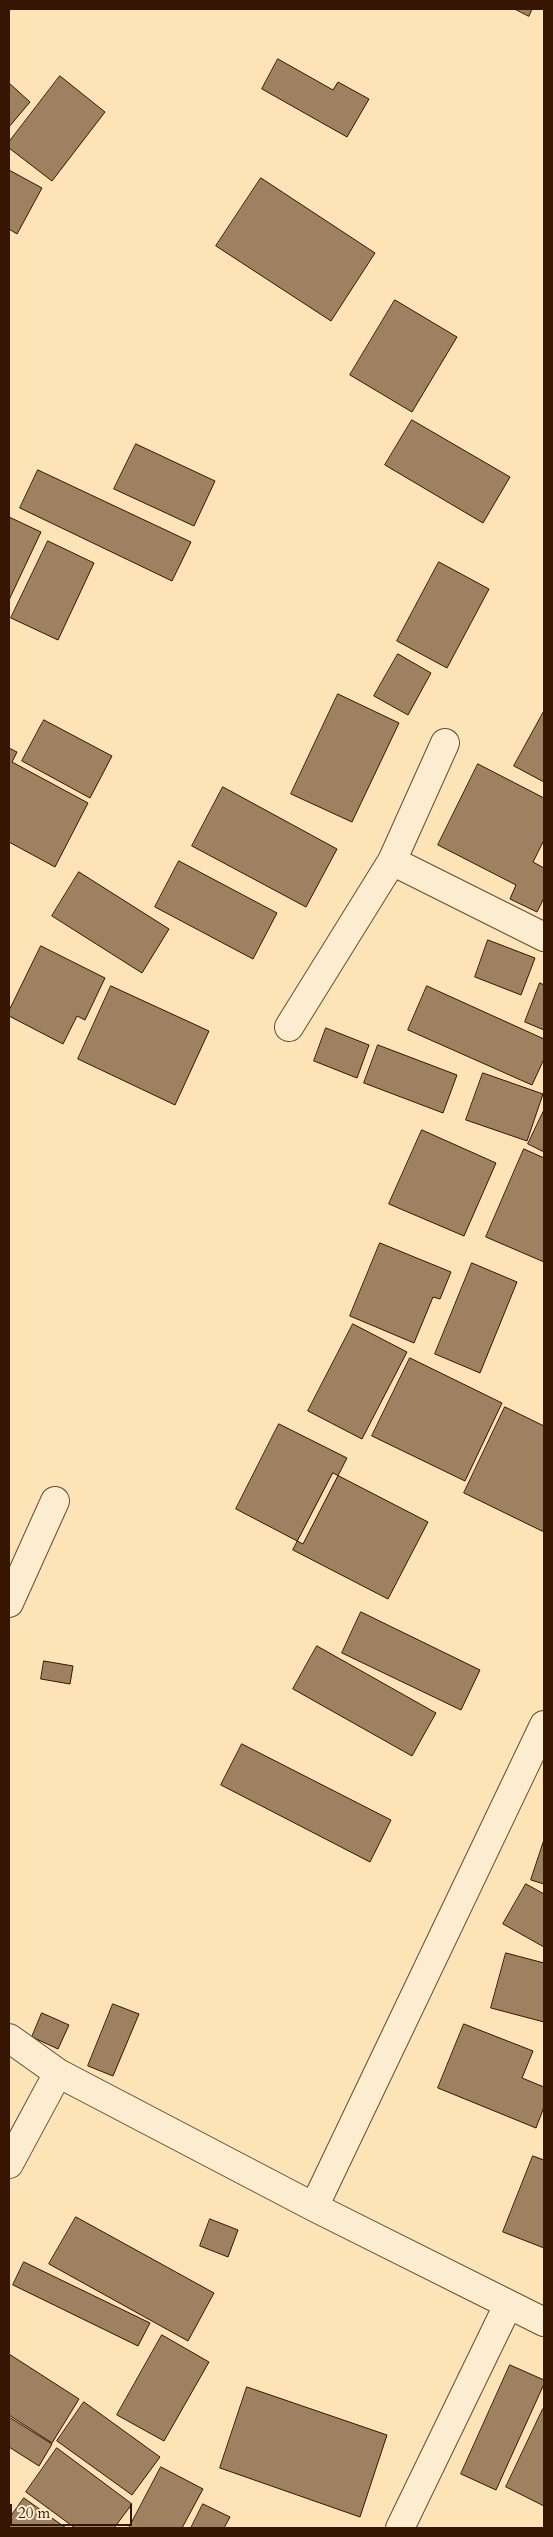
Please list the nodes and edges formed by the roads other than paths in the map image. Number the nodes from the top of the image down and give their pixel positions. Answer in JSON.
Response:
{"nodes":[{"id":1,"x":445,"y":743,"type":"dead end"},
{"id":2,"x":392,"y":861,"type":"junction"},
{"id":3,"x":544,"y":937,"type":"edge"},
{"id":4,"x":289,"y":1028,"type":"dead end"},
{"id":5,"x":55,"y":1501,"type":"dead end"},
{"id":6,"x":9,"y":1603,"type":"edge"},
{"id":7,"x":544,"y":1725,"type":"edge"},
{"id":8,"x":9,"y":2038,"type":"edge"},
{"id":9,"x":58,"y":2073,"type":"junction"},
{"id":10,"x":9,"y":2164,"type":"edge"},
{"id":11,"x":314,"y":2207,"type":"junction"},
{"id":12,"x":508,"y":2306,"type":"junction"},
{"id":13,"x":544,"y":2322,"type":"edge"},
{"id":14,"x":400,"y":2528,"type":"edge"}],
"edges":[{"from":1,"to":2,"type":"street"},
{"from":2,"to":3,"type":"street"},
{"from":2,"to":4,"type":"street"},
{"from":5,"to":6,"type":"street"},
{"from":7,"to":11,"type":"street"},
{"from":8,"to":9,"type":"street"},
{"from":9,"to":10,"type":"street"},
{"from":9,"to":11,"type":"street"},
{"from":11,"to":12,"type":"street"},
{"from":12,"to":13,"type":"street"},
{"from":12,"to":14,"type":"street"}]}
